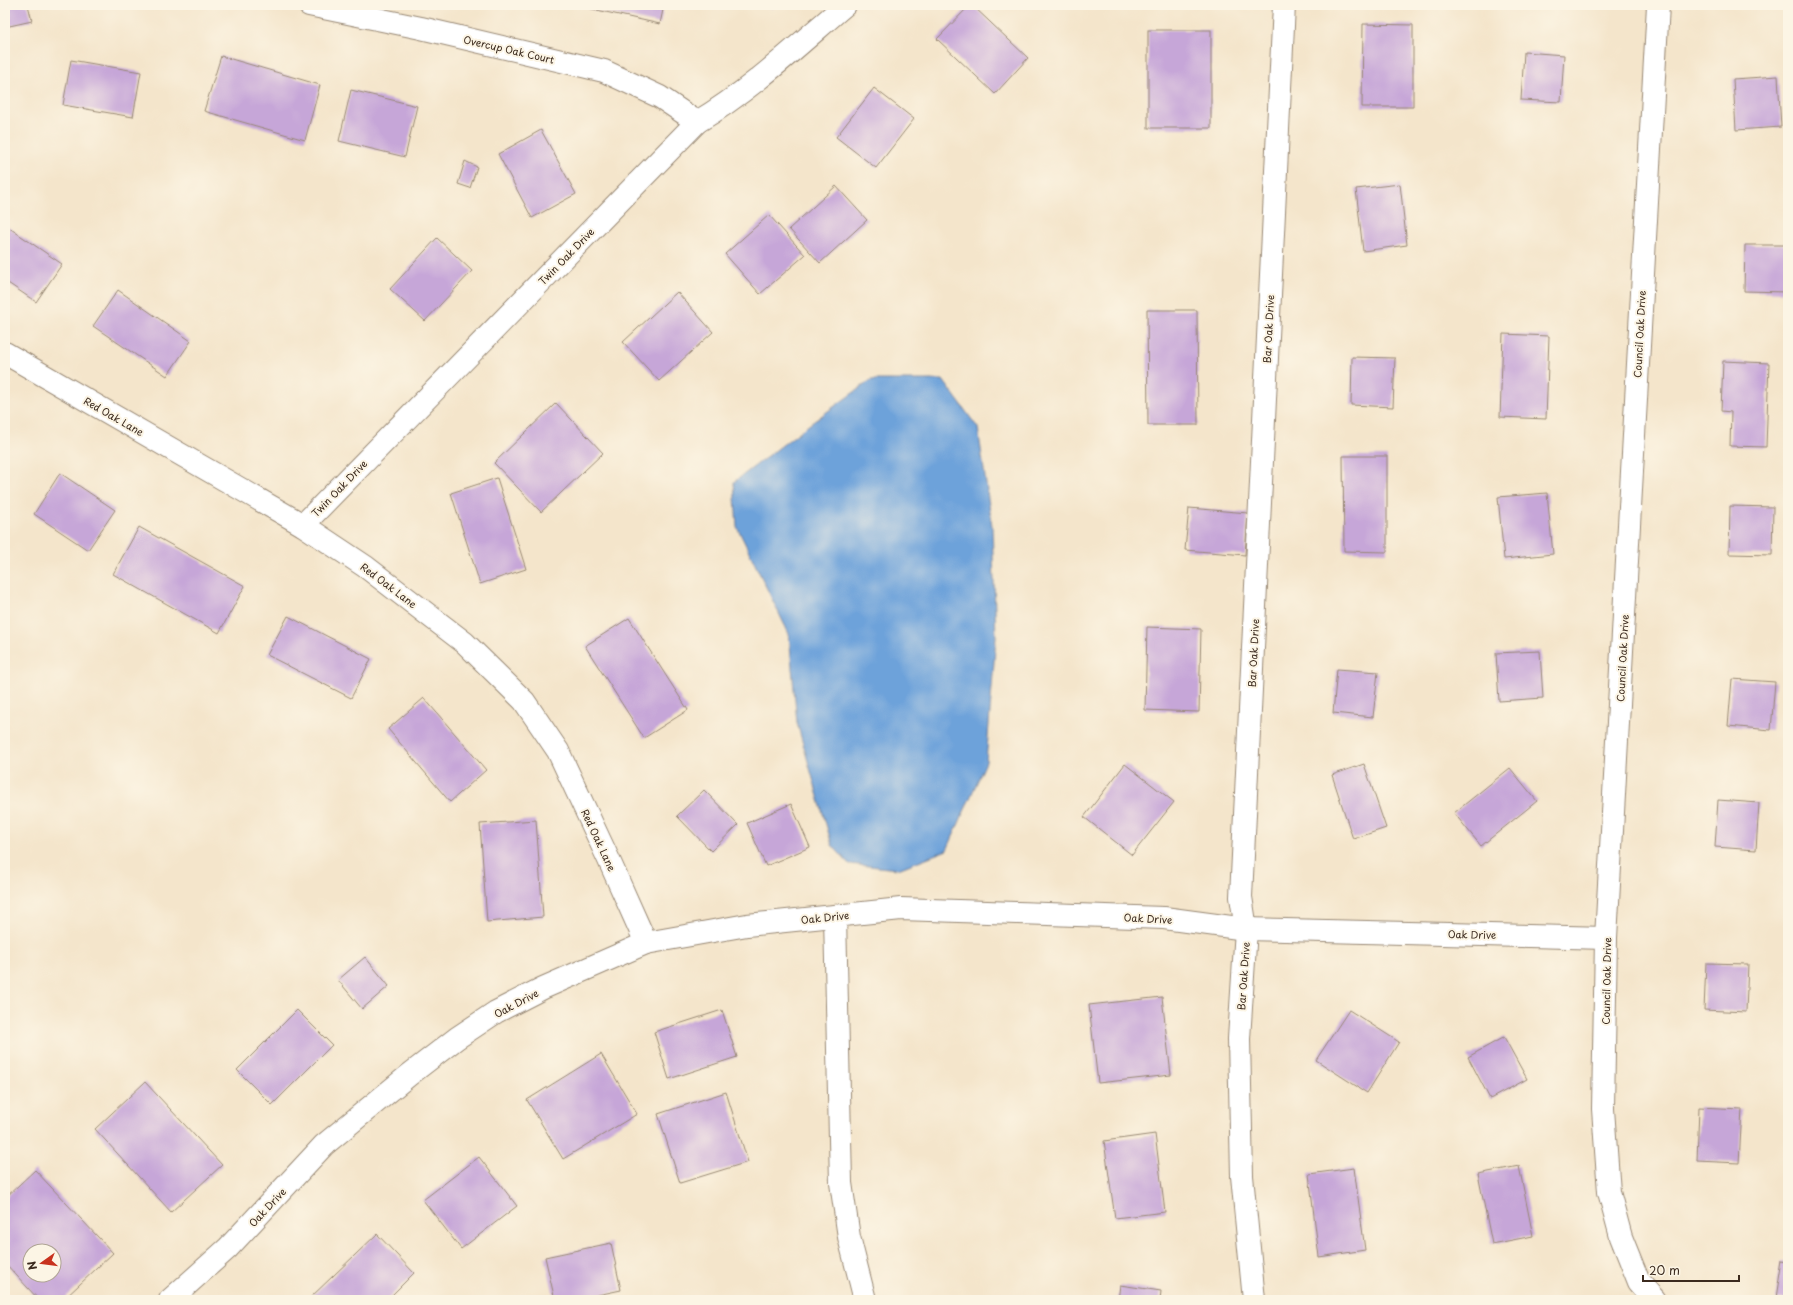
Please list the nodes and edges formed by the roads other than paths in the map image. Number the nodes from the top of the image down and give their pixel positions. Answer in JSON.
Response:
{"nodes":[{"id":1,"x":309,"y":5,"type":"edge"},
{"id":2,"x":845,"y":5,"type":"edge"},
{"id":3,"x":1284,"y":5,"type":"edge"},
{"id":4,"x":1658,"y":5,"type":"edge"},
{"id":5,"x":697,"y":122,"type":"junction"},
{"id":6,"x":5,"y":353,"type":"edge"},
{"id":7,"x":303,"y":525,"type":"junction"},
{"id":8,"x":835,"y":916,"type":"junction"},
{"id":9,"x":1246,"y":929,"type":"junction"},
{"id":10,"x":1606,"y":938,"type":"junction"},
{"id":11,"x":646,"y":943,"type":"junction"},
{"id":12,"x":170,"y":1300,"type":"edge"},
{"id":13,"x":865,"y":1300,"type":"edge"},
{"id":14,"x":1254,"y":1300,"type":"edge"},
{"id":15,"x":1655,"y":1300,"type":"edge"}],
"edges":[{"from":1,"to":5,"type":"street","name":"Overcup Oak Court"},
{"from":2,"to":5,"type":"street","name":"Twin Oak Drive"},
{"from":3,"to":9,"type":"street","name":"Bar Oak Drive"},
{"from":4,"to":10,"type":"street","name":"Council Oak Drive"},
{"from":5,"to":7,"type":"street","name":"Twin Oak Drive"},
{"from":6,"to":7,"type":"street","name":"Red Oak Lane"},
{"from":7,"to":11,"type":"street","name":"Red Oak Lane"},
{"from":8,"to":9,"type":"street","name":"Oak Drive"},
{"from":8,"to":11,"type":"street","name":"Oak Drive"},
{"from":8,"to":13,"type":"street"},
{"from":9,"to":10,"type":"street","name":"Oak Drive"},
{"from":9,"to":14,"type":"street","name":"Bar Oak Drive"},
{"from":10,"to":15,"type":"street","name":"Council Oak Drive"},
{"from":11,"to":12,"type":"street","name":"Oak Drive"}]}
